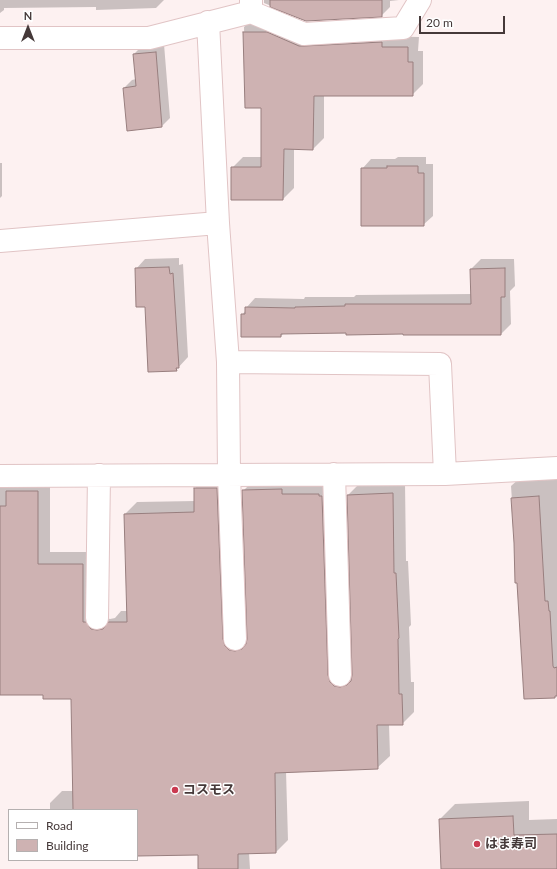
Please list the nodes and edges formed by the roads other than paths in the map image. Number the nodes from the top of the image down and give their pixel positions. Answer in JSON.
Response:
{"nodes":[{"id":1,"x":420,"y":0,"type":"edge"},
{"id":2,"x":251,"y":6,"type":"edge"},
{"id":3,"x":208,"y":22,"type":"junction"},
{"id":4,"x":0,"y":38,"type":"edge"},
{"id":5,"x":218,"y":223,"type":"junction"},
{"id":6,"x":0,"y":241,"type":"edge"},
{"id":7,"x":228,"y":362,"type":"junction"},
{"id":8,"x":557,"y":468,"type":"edge"},
{"id":9,"x":334,"y":474,"type":"junction"},
{"id":10,"x":445,"y":474,"type":"junction"},
{"id":11,"x":99,"y":475,"type":"junction"},
{"id":12,"x":229,"y":475,"type":"junction"},
{"id":13,"x":0,"y":476,"type":"edge"},
{"id":14,"x":97,"y":618,"type":"dead end"},
{"id":15,"x":235,"y":639,"type":"dead end"},
{"id":16,"x":340,"y":675,"type":"dead end"}],
"edges":[{"from":1,"to":2,"type":"street"},
{"from":2,"to":3,"type":"street"},
{"from":3,"to":4,"type":"street"},
{"from":3,"to":5,"type":"street"},
{"from":5,"to":6,"type":"street"},
{"from":5,"to":7,"type":"street"},
{"from":7,"to":10,"type":"street"},
{"from":7,"to":12,"type":"street"},
{"from":8,"to":10,"type":"street"},
{"from":9,"to":10,"type":"street"},
{"from":9,"to":12,"type":"street"},
{"from":9,"to":16,"type":"street"},
{"from":11,"to":12,"type":"street"},
{"from":11,"to":13,"type":"street"},
{"from":11,"to":14,"type":"street"},
{"from":12,"to":15,"type":"street"}]}
